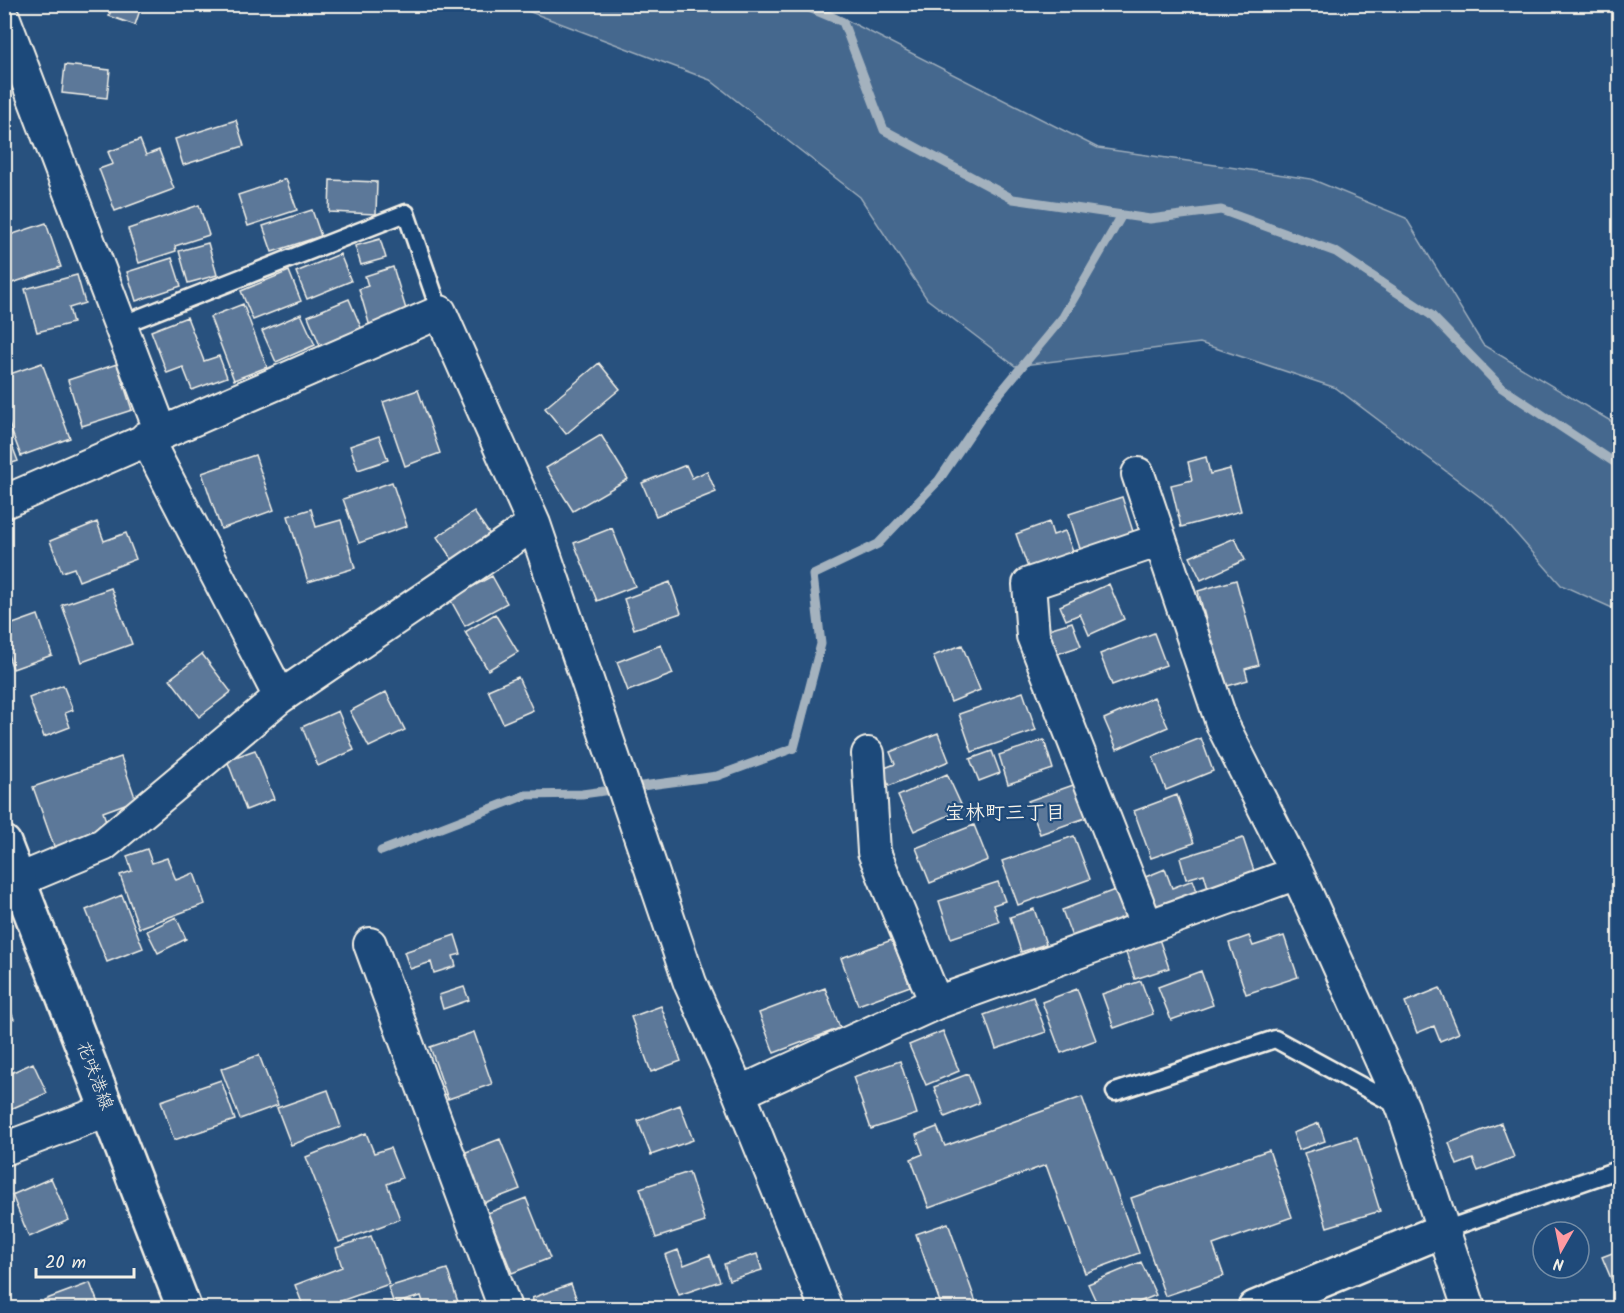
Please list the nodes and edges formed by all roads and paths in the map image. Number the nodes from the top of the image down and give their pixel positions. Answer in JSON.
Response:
{"nodes":[{"id":1,"x":4,"y":19,"type":"edge"},
{"id":2,"x":440,"y":312,"type":"junction"},
{"id":3,"x":121,"y":326,"type":"junction"},
{"id":4,"x":154,"y":435,"type":"junction"},
{"id":5,"x":1138,"y":474,"type":"dead end"},
{"id":6,"x":4,"y":502,"type":"edge"},
{"id":7,"x":534,"y":524,"type":"junction"},
{"id":8,"x":1160,"y":540,"type":"junction"},
{"id":9,"x":280,"y":697,"type":"junction"},
{"id":10,"x":868,"y":754,"type":"dead end"},
{"id":11,"x":4,"y":843,"type":"edge"},
{"id":12,"x":1297,"y":873,"type":"junction"},
{"id":13,"x":19,"y":880,"type":"junction"},
{"id":14,"x":1147,"y":927,"type":"junction"},
{"id":15,"x":370,"y":944,"type":"dead end"},
{"id":16,"x":936,"y":1003,"type":"junction"},
{"id":17,"x":1115,"y":1092,"type":"dead end"},
{"id":18,"x":739,"y":1093,"type":"junction"},
{"id":19,"x":1403,"y":1108,"type":"junction"},
{"id":20,"x":108,"y":1110,"type":"junction"},
{"id":21,"x":4,"y":1149,"type":"edge"},
{"id":22,"x":1620,"y":1168,"type":"edge"},
{"id":23,"x":1441,"y":1231,"type":"junction"},
{"id":24,"x":184,"y":1308,"type":"edge"},
{"id":25,"x":506,"y":1308,"type":"edge"},
{"id":26,"x":826,"y":1308,"type":"edge"},
{"id":27,"x":1255,"y":1308,"type":"edge"},
{"id":28,"x":1469,"y":1308,"type":"edge"}],
"edges":[{"from":1,"to":3,"type":"street"},
{"from":2,"to":3,"type":"lane"},
{"from":2,"to":4,"type":"street"},
{"from":2,"to":7,"type":"street"},
{"from":3,"to":4,"type":"street"},
{"from":4,"to":6,"type":"street"},
{"from":4,"to":9,"type":"street"},
{"from":5,"to":8,"type":"street"},
{"from":7,"to":9,"type":"street"},
{"from":7,"to":18,"type":"street"},
{"from":8,"to":12,"type":"street"},
{"from":8,"to":14,"type":"street"},
{"from":9,"to":13,"type":"street"},
{"from":10,"to":16,"type":"street"},
{"from":11,"to":13,"type":"main road","name":"花咲港線"},
{"from":12,"to":14,"type":"street"},
{"from":12,"to":19,"type":"street"},
{"from":13,"to":20,"type":"main road","name":"花咲港線"},
{"from":14,"to":16,"type":"street"},
{"from":15,"to":25,"type":"street"},
{"from":16,"to":18,"type":"street"},
{"from":17,"to":19,"type":"lane"},
{"from":18,"to":26,"type":"street"},
{"from":19,"to":23,"type":"street"},
{"from":20,"to":21,"type":"street"},
{"from":20,"to":24,"type":"main road","name":"花咲港線"},
{"from":22,"to":23,"type":"lane"},
{"from":23,"to":27,"type":"main road"},
{"from":23,"to":28,"type":"street"}]}
